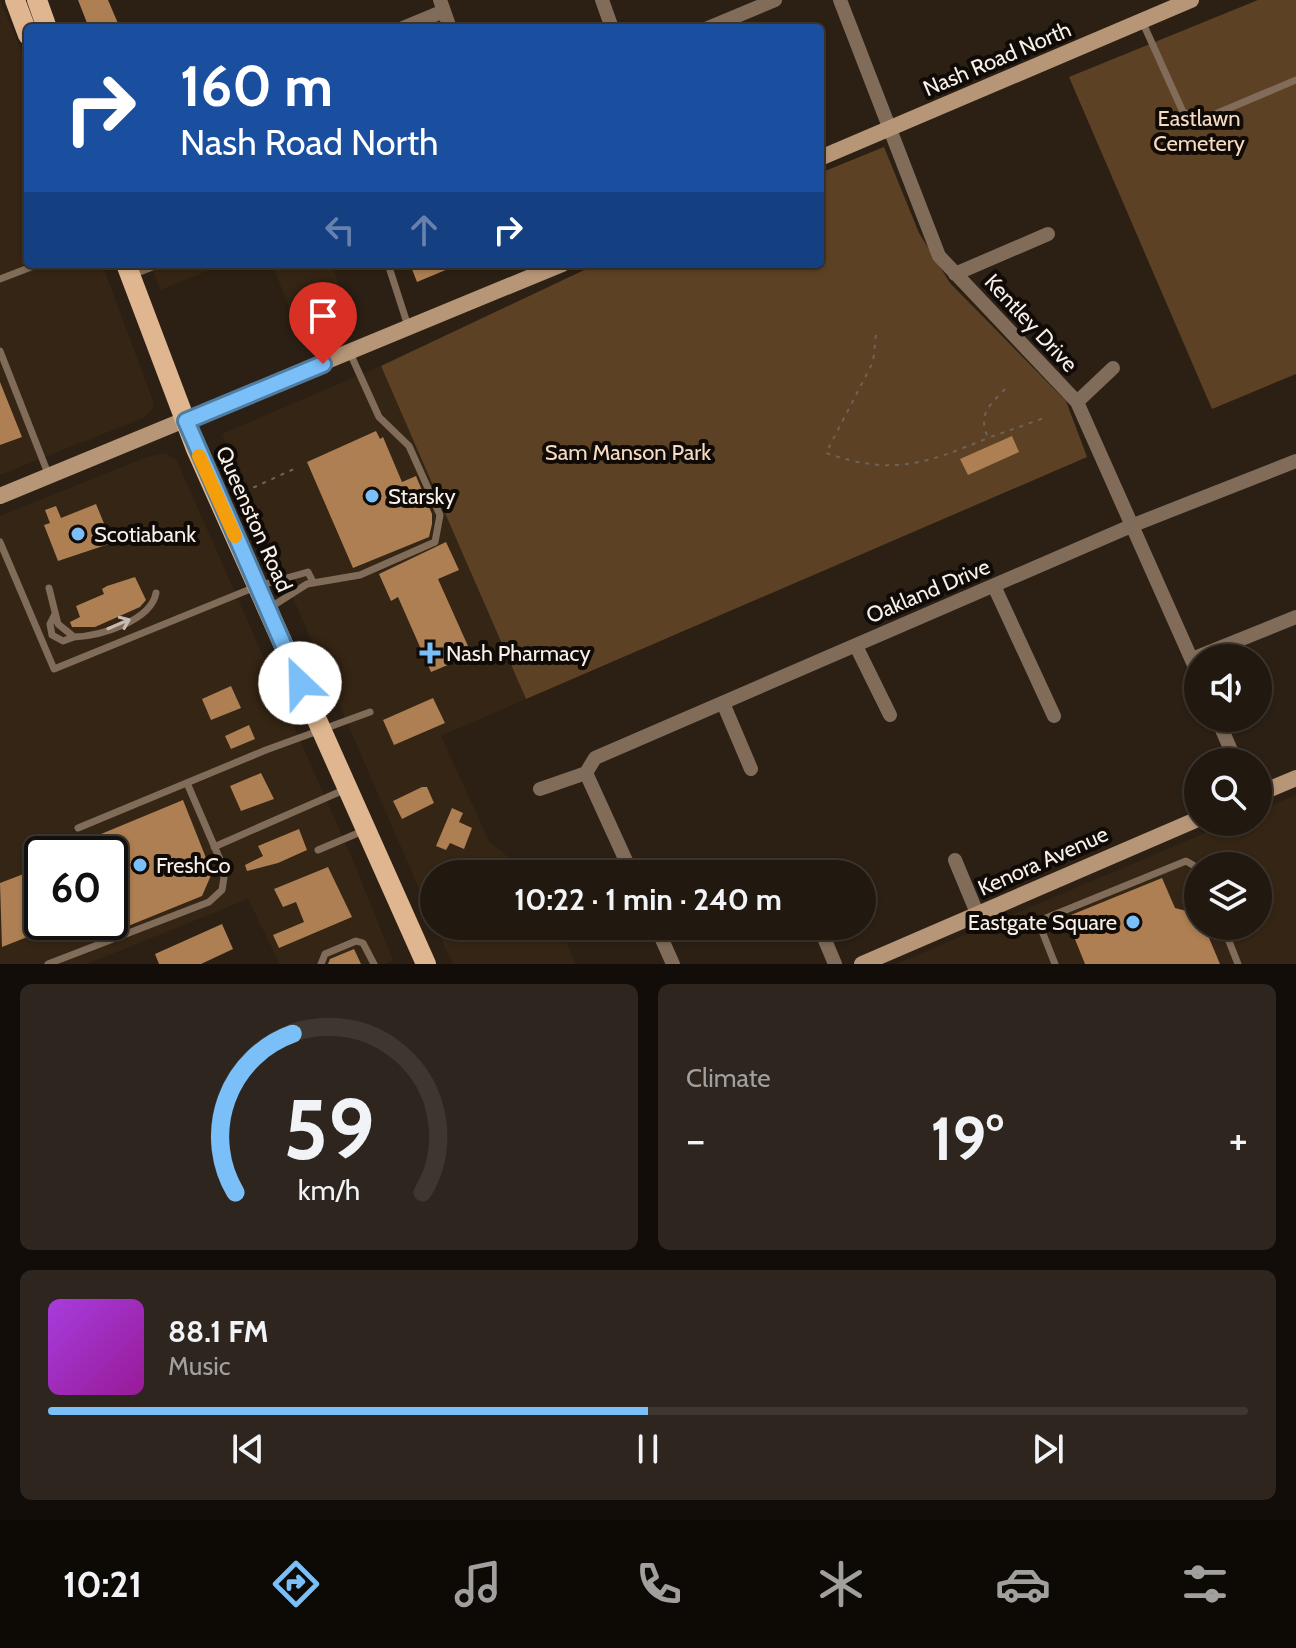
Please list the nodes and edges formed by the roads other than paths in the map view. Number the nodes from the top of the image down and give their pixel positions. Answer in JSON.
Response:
{"nodes":[{"id":1,"x":15,"y":0,"type":"edge"},
{"id":2,"x":37,"y":0,"type":"edge"},
{"id":3,"x":602,"y":0,"type":"edge"},
{"id":4,"x":775,"y":0,"type":"edge"},
{"id":5,"x":840,"y":0,"type":"edge"},
{"id":6,"x":1191,"y":0,"type":"edge"},
{"id":7,"x":442,"y":5,"type":"edge"},
{"id":8,"x":1142,"y":21,"type":"junction"},
{"id":9,"x":24,"y":24,"type":"edge"},
{"id":10,"x":46,"y":24,"type":"edge"},
{"id":11,"x":410,"y":24,"type":"edge"},
{"id":12,"x":449,"y":24,"type":"edge"},
{"id":13,"x":611,"y":24,"type":"edge"},
{"id":14,"x":718,"y":24,"type":"edge"},
{"id":15,"x":1296,"y":80,"type":"edge"},
{"id":16,"x":891,"y":129,"type":"junction"},
{"id":17,"x":824,"y":156,"type":"edge"},
{"id":18,"x":1048,"y":234,"type":"dead end"},
{"id":19,"x":29,"y":268,"type":"edge"},
{"id":20,"x":389,"y":268,"type":"edge"},
{"id":21,"x":546,"y":268,"type":"edge"},
{"id":22,"x":128,"y":270,"type":"edge"},
{"id":23,"x":955,"y":274,"type":"junction"},
{"id":24,"x":0,"y":279,"type":"edge"},
{"id":25,"x":409,"y":328,"type":"junction"},
{"id":26,"x":0,"y":351,"type":"edge"},
{"id":27,"x":350,"y":353,"type":"junction"},
{"id":28,"x":1113,"y":368,"type":"dead end"},
{"id":29,"x":1077,"y":402,"type":"junction"},
{"id":30,"x":186,"y":421,"type":"junction"},
{"id":31,"x":1296,"y":461,"type":"edge"},
{"id":32,"x":49,"y":476,"type":"junction"},
{"id":33,"x":0,"y":496,"type":"edge"},
{"id":34,"x":1131,"y":526,"type":"junction"},
{"id":35,"x":0,"y":542,"type":"edge"},
{"id":36,"x":313,"y":582,"type":"junction"},
{"id":37,"x":258,"y":586,"type":"junction"},
{"id":38,"x":994,"y":586,"type":"junction"},
{"id":39,"x":49,"y":588,"type":"dead end"},
{"id":40,"x":156,"y":593,"type":"dead end"},
{"id":41,"x":268,"y":609,"type":"junction"},
{"id":42,"x":1296,"y":617,"type":"edge"},
{"id":43,"x":1185,"y":644,"type":"edge"},
{"id":44,"x":1229,"y":644,"type":"edge"},
{"id":45,"x":856,"y":646,"type":"junction"},
{"id":46,"x":723,"y":703,"type":"junction"},
{"id":47,"x":370,"y":712,"type":"dead end"},
{"id":48,"x":890,"y":715,"type":"dead end"},
{"id":49,"x":1054,"y":716,"type":"dead end"},
{"id":50,"x":321,"y":729,"type":"junction"},
{"id":51,"x":751,"y":769,"type":"dead end"},
{"id":52,"x":586,"y":773,"type":"junction"},
{"id":53,"x":1296,"y":778,"type":"edge"},
{"id":54,"x":187,"y":783,"type":"junction"},
{"id":55,"x":1272,"y":788,"type":"edge"},
{"id":56,"x":348,"y":789,"type":"junction"},
{"id":57,"x":540,"y":789,"type":"dead end"},
{"id":58,"x":1184,"y":825,"type":"edge"},
{"id":59,"x":78,"y":828,"type":"dead end"},
{"id":60,"x":366,"y":830,"type":"junction"},
{"id":61,"x":214,"y":847,"type":"junction"},
{"id":62,"x":318,"y":850,"type":"dead end"},
{"id":63,"x":626,"y":860,"type":"edge"},
{"id":64,"x":955,"y":860,"type":"dead end"},
{"id":65,"x":1184,"y":862,"type":"edge"},
{"id":66,"x":977,"y":913,"type":"junction"},
{"id":67,"x":662,"y":940,"type":"edge"},
{"id":68,"x":825,"y":940,"type":"edge"},
{"id":69,"x":1229,"y":940,"type":"edge"},
{"id":70,"x":423,"y":963,"type":"edge"},
{"id":71,"x":48,"y":964,"type":"edge"},
{"id":72,"x":321,"y":964,"type":"edge"},
{"id":73,"x":374,"y":964,"type":"edge"},
{"id":74,"x":673,"y":964,"type":"edge"},
{"id":75,"x":835,"y":964,"type":"edge"},
{"id":76,"x":862,"y":964,"type":"edge"},
{"id":77,"x":1055,"y":964,"type":"edge"},
{"id":78,"x":1238,"y":964,"type":"edge"}],
"edges":[{"from":1,"to":9,"type":"main road"},
{"from":2,"to":10,"type":"main road"},
{"from":3,"to":13,"type":"street"},
{"from":4,"to":14,"type":"street"},
{"from":5,"to":16,"type":"street","name":"Kentley Drive"},
{"from":6,"to":8,"type":"main road","name":"Nash Road North"},
{"from":7,"to":11,"type":"street"},
{"from":7,"to":12,"type":"street"},
{"from":8,"to":15,"type":"lane"},
{"from":8,"to":16,"type":"main road","name":"Nash Road North"},
{"from":16,"to":17,"type":"main road","name":"Nash Road North"},
{"from":16,"to":23,"type":"street","name":"Kentley Drive"},
{"from":18,"to":23,"type":"street"},
{"from":19,"to":24,"type":"lane"},
{"from":20,"to":25,"type":"lane"},
{"from":21,"to":25,"type":"main road"},
{"from":22,"to":30,"type":"main road","name":"Queenston Road"},
{"from":23,"to":29,"type":"street","name":"Kentley Drive"},
{"from":25,"to":27,"type":"main road"},
{"from":26,"to":32,"type":"lane"},
{"from":27,"to":30,"type":"main road"},
{"from":27,"to":36,"type":"lane"},
{"from":28,"to":29,"type":"street"},
{"from":29,"to":34,"type":"street","name":"Kentley Drive"},
{"from":30,"to":32,"type":"main road"},
{"from":30,"to":37,"type":"main road","name":"Queenston Road"},
{"from":31,"to":34,"type":"street","name":"Oakland Drive"},
{"from":32,"to":33,"type":"main road"},
{"from":34,"to":38,"type":"street","name":"Oakland Drive"},
{"from":34,"to":43,"type":"street","name":"Kentley Drive"},
{"from":35,"to":37,"type":"lane"},
{"from":36,"to":37,"type":"lane"},
{"from":36,"to":41,"type":"lane"},
{"from":37,"to":41,"type":"main road","name":"Queenston Road"},
{"from":38,"to":45,"type":"street","name":"Oakland Drive"},
{"from":38,"to":49,"type":"street"},
{"from":39,"to":40,"type":"lane","one_way":true},
{"from":41,"to":50,"type":"main road","name":"Queenston Road"},
{"from":42,"to":44,"type":"street"},
{"from":45,"to":46,"type":"street","name":"Oakland Drive"},
{"from":45,"to":48,"type":"street"},
{"from":46,"to":51,"type":"street"},
{"from":46,"to":52,"type":"street","name":"Oakland Drive"},
{"from":47,"to":50,"type":"lane"},
{"from":50,"to":54,"type":"lane"},
{"from":50,"to":56,"type":"main road","name":"Queenston Road"},
{"from":52,"to":57,"type":"street","name":"Oakland Drive"},
{"from":52,"to":63,"type":"street"},
{"from":53,"to":55,"type":"main road"},
{"from":54,"to":59,"type":"lane"},
{"from":54,"to":61,"type":"lane"},
{"from":56,"to":60,"type":"main road","name":"Queenston Road"},
{"from":56,"to":61,"type":"lane"},
{"from":58,"to":66,"type":"main road","name":"Kenora Avenue"},
{"from":60,"to":62,"type":"lane"},
{"from":60,"to":70,"type":"main road","name":"Queenston Road"},
{"from":61,"to":71,"type":"lane"},
{"from":64,"to":66,"type":"street"},
{"from":65,"to":77,"type":"lane"},
{"from":66,"to":76,"type":"main road","name":"Kenora Avenue"},
{"from":67,"to":74,"type":"street"},
{"from":68,"to":75,"type":"street"},
{"from":69,"to":78,"type":"lane"},
{"from":72,"to":73,"type":"lane"}]}
